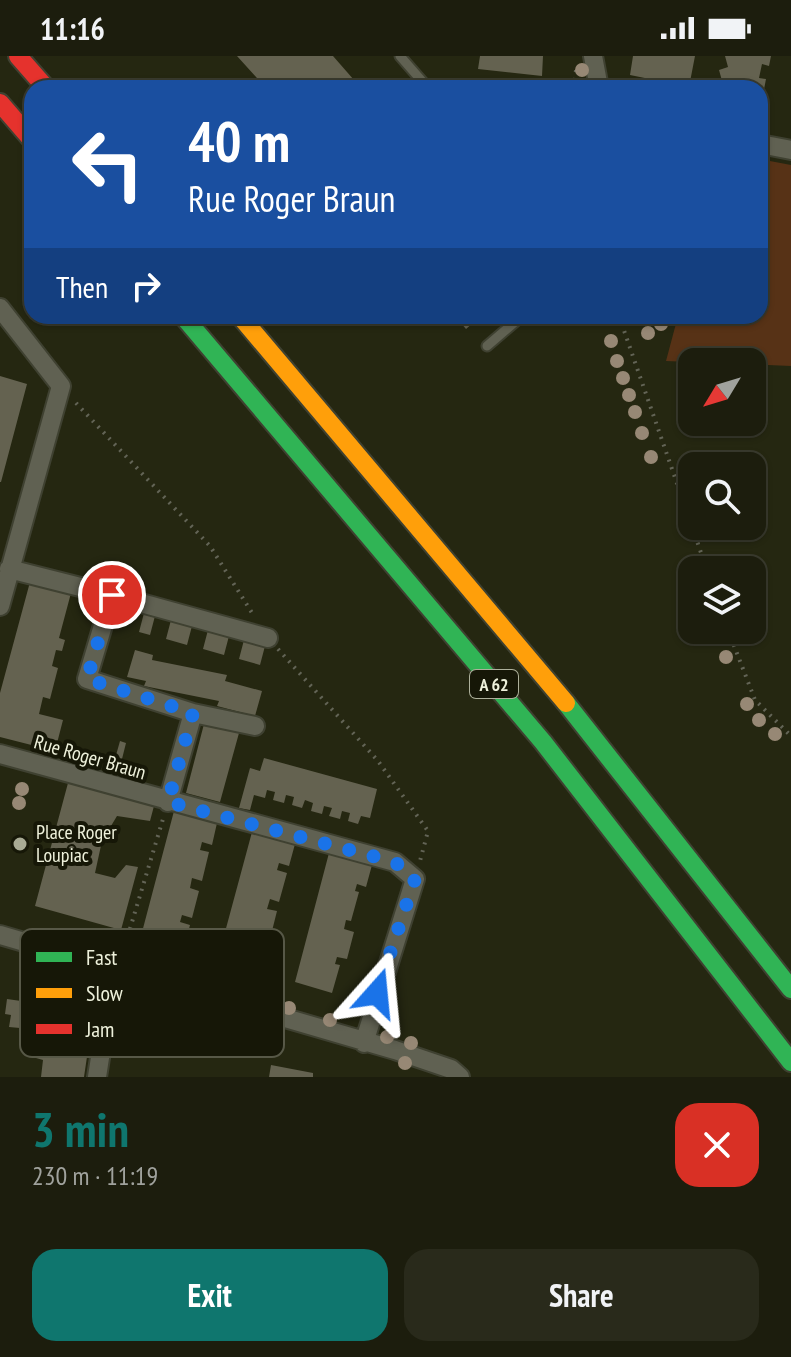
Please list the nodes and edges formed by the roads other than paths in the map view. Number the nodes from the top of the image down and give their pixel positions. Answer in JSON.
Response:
{"nodes":[{"id":1,"x":18,"y":56,"type":"edge"},
{"id":2,"x":40,"y":56,"type":"edge"},
{"id":3,"x":400,"y":56,"type":"edge"},
{"id":4,"x":593,"y":56,"type":"edge"},
{"id":5,"x":39,"y":80,"type":"edge"},
{"id":6,"x":56,"y":80,"type":"edge"},
{"id":7,"x":421,"y":80,"type":"edge"},
{"id":8,"x":598,"y":80,"type":"edge"},
{"id":9,"x":0,"y":103,"type":"edge"},
{"id":10,"x":24,"y":131,"type":"edge"},
{"id":11,"x":768,"y":146,"type":"edge"},
{"id":12,"x":791,"y":150,"type":"edge"},
{"id":13,"x":0,"y":308,"type":"edge"},
{"id":14,"x":190,"y":324,"type":"edge"},
{"id":15,"x":247,"y":324,"type":"edge"},
{"id":16,"x":513,"y":324,"type":"edge"},
{"id":17,"x":487,"y":346,"type":"dead end"},
{"id":18,"x":9,"y":569,"type":"junction"},
{"id":19,"x":112,"y":595,"type":"junction"},
{"id":20,"x":0,"y":606,"type":"edge"},
{"id":21,"x":268,"y":638,"type":"dead end"},
{"id":22,"x":193,"y":713,"type":"junction"},
{"id":23,"x":255,"y":726,"type":"dead end"},
{"id":24,"x":0,"y":754,"type":"edge"},
{"id":25,"x":168,"y":802,"type":"junction"},
{"id":26,"x":0,"y":935,"type":"edge"},
{"id":27,"x":20,"y":941,"type":"edge"},
{"id":28,"x":791,"y":989,"type":"edge"},
{"id":29,"x":284,"y":1019,"type":"edge"},
{"id":30,"x":364,"y":1043,"type":"junction"},
{"id":31,"x":100,"y":1057,"type":"edge"},
{"id":32,"x":791,"y":1062,"type":"edge"},
{"id":33,"x":97,"y":1077,"type":"edge"},
{"id":34,"x":460,"y":1077,"type":"edge"}],
"edges":[{"from":1,"to":5,"type":"highway"},
{"from":2,"to":6,"type":"highway"},
{"from":3,"to":7,"type":"lane"},
{"from":4,"to":8,"type":"street"},
{"from":9,"to":10,"type":"highway"},
{"from":11,"to":12,"type":"street"},
{"from":13,"to":18,"type":"street"},
{"from":14,"to":32,"type":"highway","number":"A 62"},
{"from":15,"to":28,"type":"highway","number":"A 62"},
{"from":16,"to":17,"type":"lane"},
{"from":18,"to":19,"type":"street"},
{"from":18,"to":20,"type":"street"},
{"from":19,"to":21,"type":"street"},
{"from":19,"to":22,"type":"street"},
{"from":22,"to":23,"type":"street"},
{"from":22,"to":25,"type":"street"},
{"from":24,"to":25,"type":"street","name":"Rue Roger Braun"},
{"from":25,"to":30,"type":"street","name":"Rue Roger Braun"},
{"from":26,"to":27,"type":"street"},
{"from":29,"to":30,"type":"street"},
{"from":30,"to":34,"type":"street"},
{"from":31,"to":33,"type":"street"}]}
